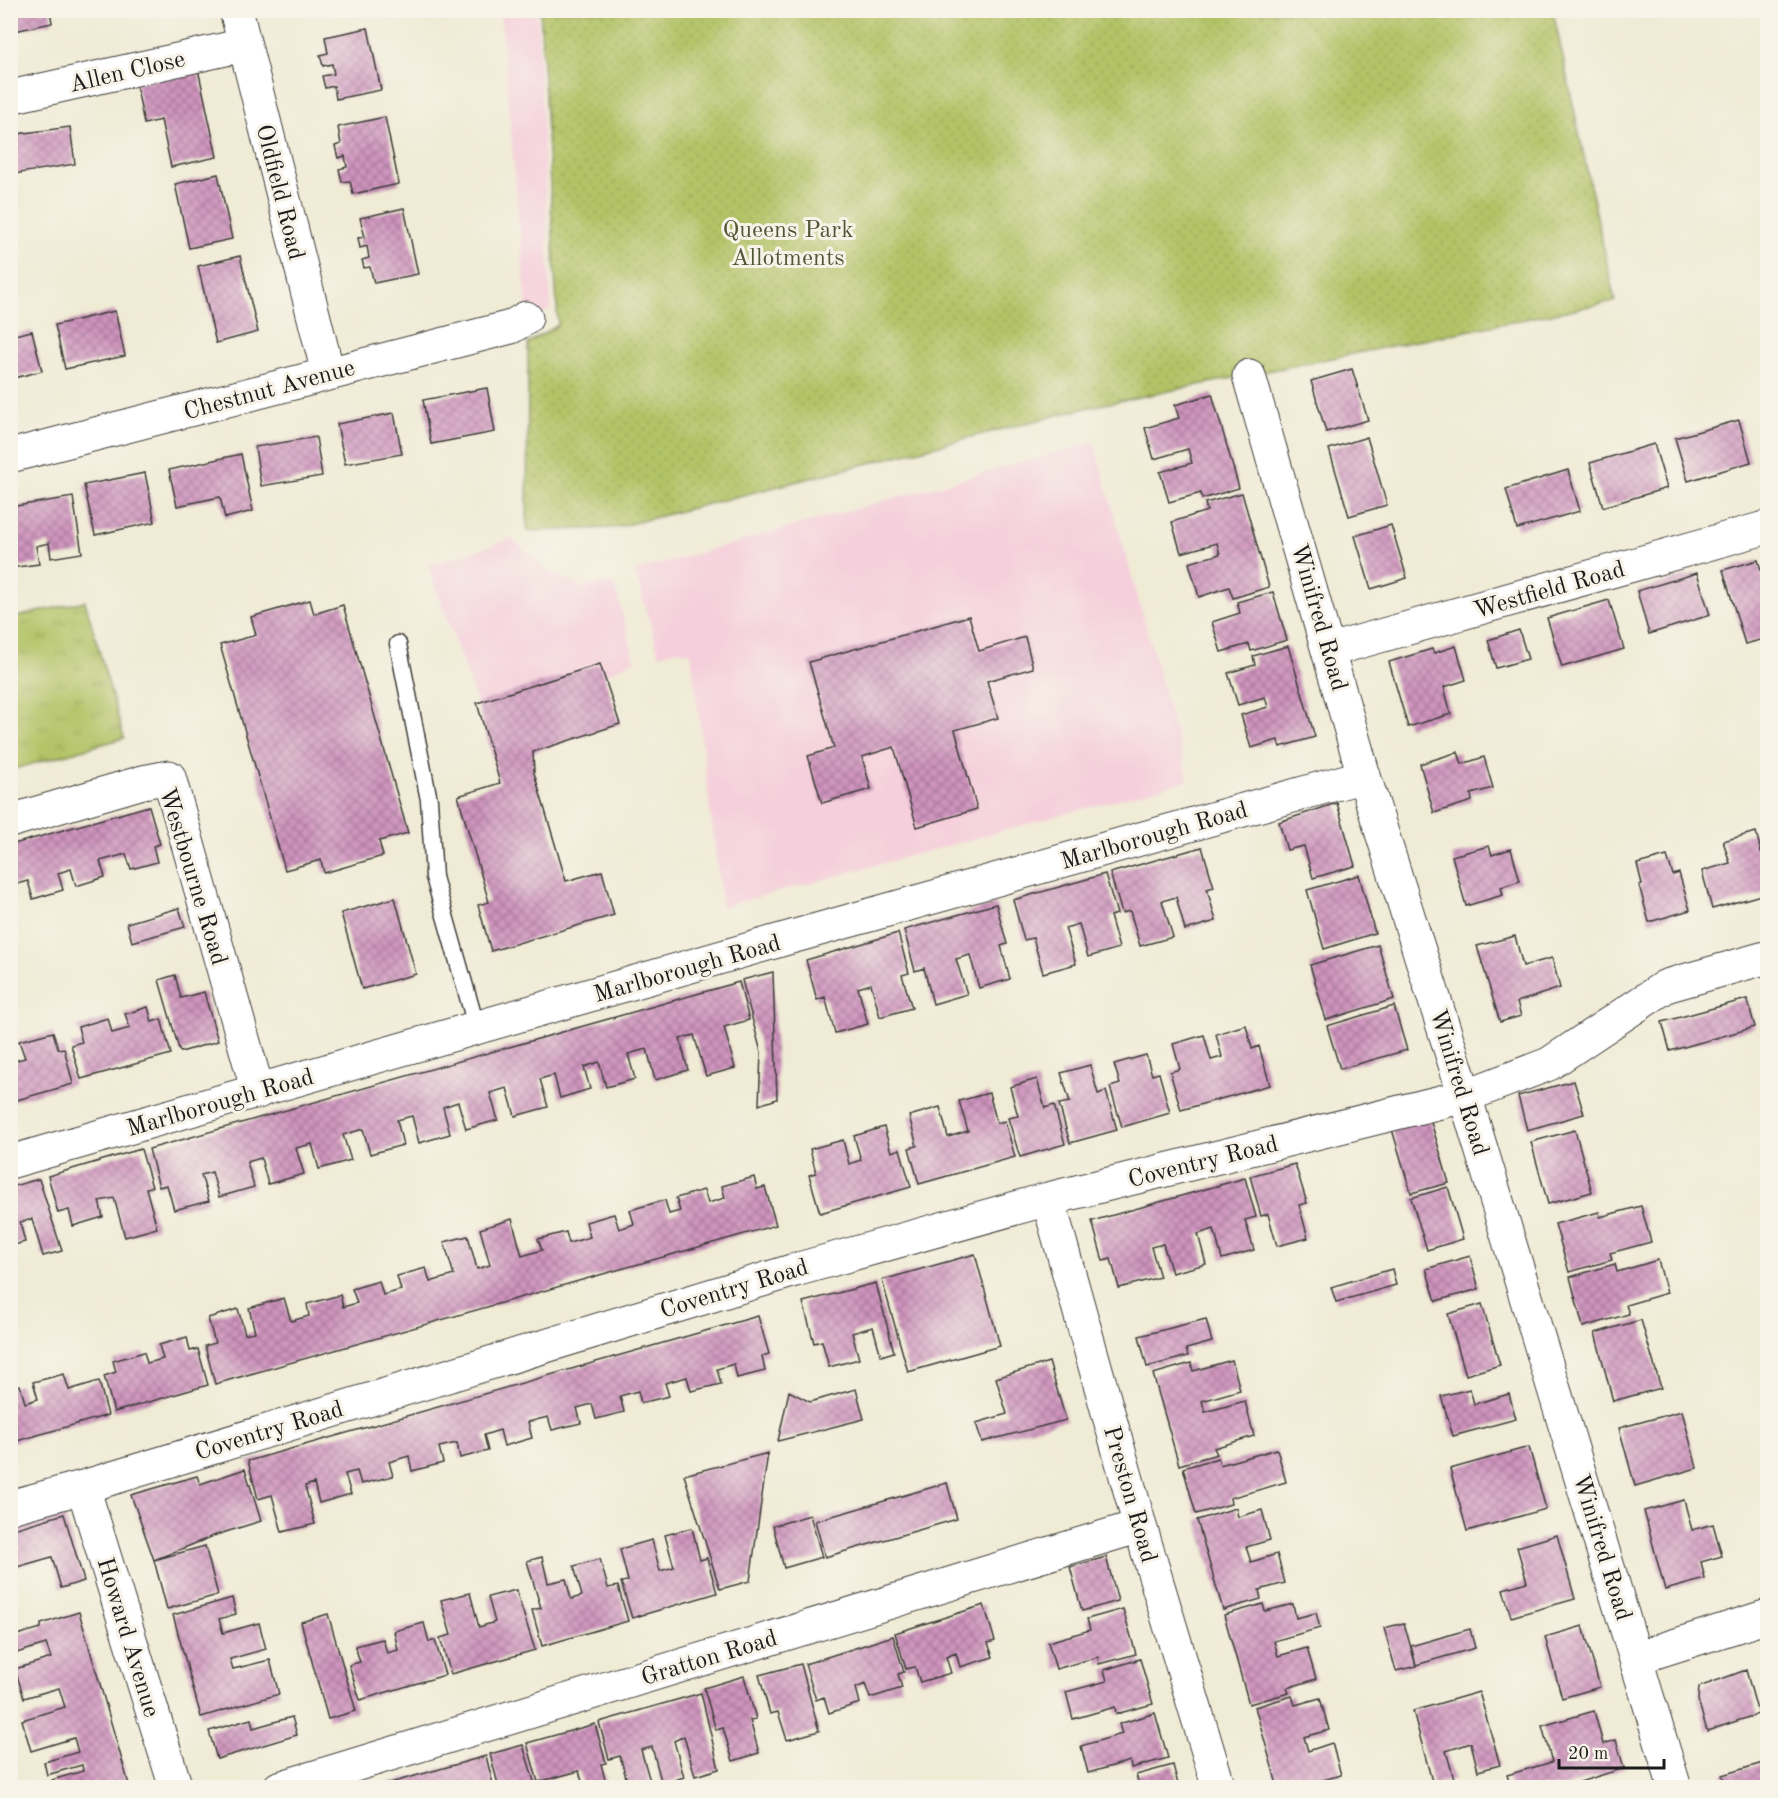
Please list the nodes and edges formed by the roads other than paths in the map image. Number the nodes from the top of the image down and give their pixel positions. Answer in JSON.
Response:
{"nodes":[{"id":1,"x":236,"y":10,"type":"edge"},
{"id":2,"x":244,"y":45,"type":"junction"},
{"id":3,"x":10,"y":97,"type":"edge"},
{"id":4,"x":525,"y":318,"type":"dead end"},
{"id":5,"x":328,"y":373,"type":"junction"},
{"id":6,"x":1249,"y":376,"type":"dead end"},
{"id":7,"x":10,"y":456,"type":"edge"},
{"id":8,"x":1767,"y":527,"type":"edge"},
{"id":9,"x":398,"y":644,"type":"dead end"},
{"id":10,"x":1330,"y":650,"type":"junction"},
{"id":11,"x":1364,"y":776,"type":"junction"},
{"id":12,"x":10,"y":821,"type":"edge"},
{"id":13,"x":1767,"y":957,"type":"edge"},
{"id":14,"x":477,"y":1029,"type":"junction"},
{"id":15,"x":258,"y":1092,"type":"junction"},
{"id":16,"x":1465,"y":1096,"type":"junction"},
{"id":17,"x":10,"y":1162,"type":"edge"},
{"id":18,"x":1048,"y":1199,"type":"junction"},
{"id":19,"x":83,"y":1487,"type":"junction"},
{"id":20,"x":10,"y":1507,"type":"edge"},
{"id":21,"x":1140,"y":1526,"type":"junction"},
{"id":22,"x":1767,"y":1616,"type":"edge"},
{"id":23,"x":1636,"y":1658,"type":"junction"},
{"id":24,"x":176,"y":1788,"type":"edge"},
{"id":25,"x":279,"y":1788,"type":"edge"},
{"id":26,"x":1220,"y":1788,"type":"edge"},
{"id":27,"x":1675,"y":1788,"type":"edge"}],
"edges":[{"from":1,"to":2,"type":"street","name":"Oldfield Road"},
{"from":2,"to":3,"type":"street","name":"Allen Close"},
{"from":2,"to":5,"type":"street","name":"Oldfield Road"},
{"from":4,"to":5,"type":"street","name":"Chestnut Avenue"},
{"from":5,"to":7,"type":"street","name":"Chestnut Avenue"},
{"from":6,"to":10,"type":"street","name":"Winifred Road"},
{"from":8,"to":10,"type":"street","name":"Westfield Road"},
{"from":9,"to":14,"type":"lane"},
{"from":10,"to":11,"type":"street","name":"Winifred Road"},
{"from":11,"to":14,"type":"street","name":"Marlborough Road"},
{"from":11,"to":16,"type":"street","name":"Winifred Road"},
{"from":12,"to":15,"type":"street","name":"Westbourne Road"},
{"from":13,"to":16,"type":"street","name":"Coventry Road"},
{"from":14,"to":15,"type":"street","name":"Marlborough Road"},
{"from":15,"to":17,"type":"street","name":"Marlborough Road"},
{"from":16,"to":18,"type":"street","name":"Coventry Road"},
{"from":16,"to":23,"type":"street","name":"Winifred Road"},
{"from":18,"to":19,"type":"street","name":"Coventry Road"},
{"from":18,"to":21,"type":"street","name":"Preston Road"},
{"from":19,"to":20,"type":"street","name":"Coventry Road"},
{"from":19,"to":24,"type":"street","name":"Howard Avenue"},
{"from":21,"to":25,"type":"street","name":"Gratton Road"},
{"from":21,"to":26,"type":"street","name":"Preston Road"},
{"from":22,"to":23,"type":"street"},
{"from":23,"to":27,"type":"street","name":"Winifred Road"}]}
